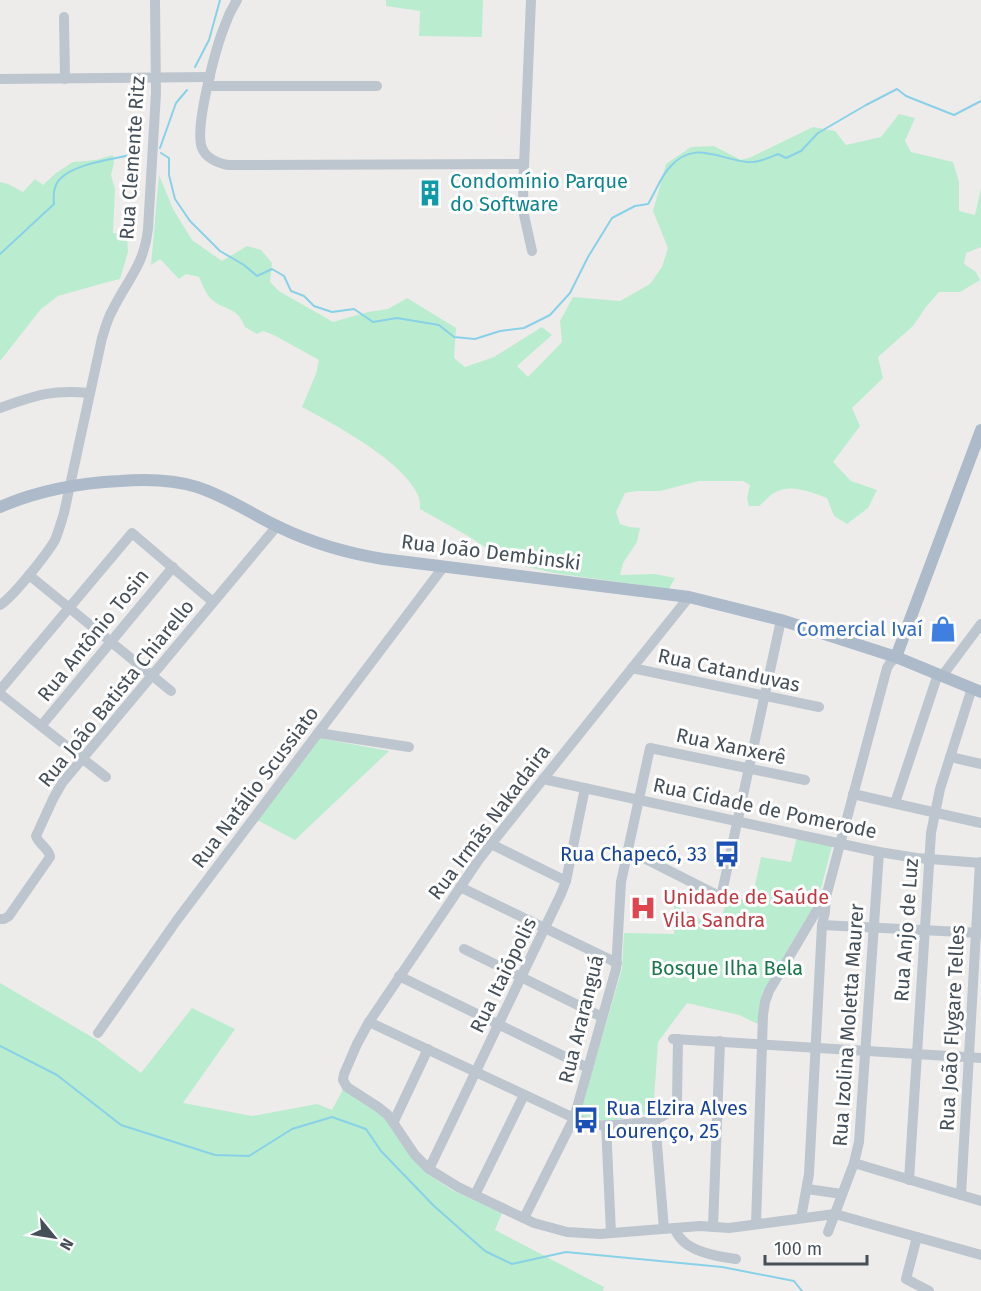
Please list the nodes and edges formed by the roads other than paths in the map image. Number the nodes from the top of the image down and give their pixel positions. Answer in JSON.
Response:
{"nodes":[{"id":1,"x":155,"y":0,"type":"edge"},
{"id":2,"x":237,"y":0,"type":"edge"},
{"id":3,"x":531,"y":0,"type":"edge"},
{"id":4,"x":64,"y":17,"type":"dead end"},
{"id":5,"x":156,"y":78,"type":"junction"},
{"id":6,"x":65,"y":79,"type":"junction"},
{"id":7,"x":0,"y":80,"type":"edge"},
{"id":8,"x":209,"y":81,"type":"junction"},
{"id":9,"x":377,"y":86,"type":"dead end"},
{"id":10,"x":524,"y":164,"type":"junction"},
{"id":11,"x":532,"y":251,"type":"dead end"},
{"id":12,"x":89,"y":393,"type":"junction"},
{"id":13,"x":0,"y":408,"type":"edge"},
{"id":14,"x":981,"y":430,"type":"edge"},
{"id":15,"x":69,"y":486,"type":"junction"},
{"id":16,"x":0,"y":507,"type":"edge"},
{"id":17,"x":277,"y":526,"type":"junction"},
{"id":18,"x":444,"y":566,"type":"junction"},
{"id":19,"x":172,"y":567,"type":"junction"},
{"id":20,"x":28,"y":575,"type":"junction"},
{"id":21,"x":689,"y":597,"type":"junction"},
{"id":22,"x":213,"y":602,"type":"junction"},
{"id":23,"x":0,"y":605,"type":"edge"},
{"id":24,"x":69,"y":608,"type":"junction"},
{"id":25,"x":781,"y":620,"type":"junction"},
{"id":26,"x":981,"y":624,"type":"edge"},
{"id":27,"x":111,"y":642,"type":"junction"},
{"id":28,"x":896,"y":657,"type":"junction"},
{"id":29,"x":632,"y":668,"type":"junction"},
{"id":30,"x":940,"y":675,"type":"junction"},
{"id":31,"x":151,"y":676,"type":"junction"},
{"id":32,"x":977,"y":690,"type":"edge"},
{"id":33,"x":0,"y":692,"type":"edge"},
{"id":34,"x":171,"y":692,"type":"dead end"},
{"id":35,"x":765,"y":695,"type":"junction"},
{"id":36,"x":819,"y":707,"type":"dead end"},
{"id":37,"x":41,"y":726,"type":"junction"},
{"id":38,"x":318,"y":733,"type":"junction"},
{"id":39,"x":409,"y":747,"type":"dead end"},
{"id":40,"x":650,"y":748,"type":"joint"},
{"id":41,"x":950,"y":757,"type":"junction"},
{"id":42,"x":82,"y":758,"type":"junction"},
{"id":43,"x":981,"y":765,"type":"edge"},
{"id":44,"x":749,"y":768,"type":"junction"},
{"id":45,"x":106,"y":777,"type":"dead end"},
{"id":46,"x":543,"y":779,"type":"junction"},
{"id":47,"x":805,"y":780,"type":"dead end"},
{"id":48,"x":585,"y":788,"type":"junction"},
{"id":49,"x":853,"y":794,"type":"junction"},
{"id":50,"x":639,"y":799,"type":"junction"},
{"id":51,"x":895,"y":803,"type":"junction"},
{"id":52,"x":934,"y":812,"type":"junction"},
{"id":53,"x":738,"y":821,"type":"junction"},
{"id":54,"x":981,"y":823,"type":"edge"},
{"id":55,"x":840,"y":843,"type":"junction"},
{"id":56,"x":491,"y":844,"type":"junction"},
{"id":57,"x":628,"y":850,"type":"junction"},
{"id":58,"x":879,"y":852,"type":"junction"},
{"id":59,"x":929,"y":859,"type":"junction"},
{"id":60,"x":981,"y":863,"type":"edge"},
{"id":61,"x":566,"y":881,"type":"junction"},
{"id":62,"x":460,"y":888,"type":"junction"},
{"id":63,"x":826,"y":893,"type":"junction"},
{"id":64,"x":2,"y":919,"type":"edge"},
{"id":65,"x":822,"y":925,"type":"junction"},
{"id":66,"x":874,"y":927,"type":"junction"},
{"id":67,"x":545,"y":929,"type":"junction"},
{"id":68,"x":924,"y":930,"type":"junction"},
{"id":69,"x":978,"y":933,"type":"edge"},
{"id":70,"x":464,"y":949,"type":"dead end"},
{"id":71,"x":617,"y":963,"type":"junction"},
{"id":72,"x":399,"y":976,"type":"junction"},
{"id":73,"x":521,"y":978,"type":"junction"},
{"id":74,"x":602,"y":1017,"type":"junction"},
{"id":75,"x":369,"y":1022,"type":"junction"},
{"id":76,"x":499,"y":1025,"type":"junction"},
{"id":77,"x":98,"y":1033,"type":"dead end"},
{"id":78,"x":720,"y":1041,"type":"junction"},
{"id":79,"x":762,"y":1044,"type":"junction"},
{"id":80,"x":815,"y":1047,"type":"junction"},
{"id":81,"x":428,"y":1049,"type":"junction"},
{"id":82,"x":866,"y":1050,"type":"junction"},
{"id":83,"x":917,"y":1054,"type":"junction"},
{"id":84,"x":969,"y":1057,"type":"junction"},
{"id":85,"x":981,"y":1058,"type":"edge"},
{"id":86,"x":588,"y":1068,"type":"junction"},
{"id":87,"x":476,"y":1072,"type":"junction"},
{"id":88,"x":524,"y":1095,"type":"junction"},
{"id":89,"x":574,"y":1118,"type":"junction"},
{"id":90,"x":655,"y":1120,"type":"junction"},
{"id":91,"x":394,"y":1121,"type":"junction"},
{"id":92,"x":606,"y":1125,"type":"junction"},
{"id":93,"x":854,"y":1163,"type":"junction"},
{"id":94,"x":429,"y":1169,"type":"junction"},
{"id":95,"x":909,"y":1180,"type":"junction"},
{"id":96,"x":807,"y":1189,"type":"junction"},
{"id":97,"x":842,"y":1194,"type":"junction"},
{"id":98,"x":475,"y":1195,"type":"junction"},
{"id":99,"x":961,"y":1195,"type":"junction"},
{"id":100,"x":981,"y":1201,"type":"edge"},
{"id":101,"x":835,"y":1214,"type":"junction"},
{"id":102,"x":524,"y":1218,"type":"junction"},
{"id":103,"x":801,"y":1218,"type":"junction"},
{"id":104,"x":756,"y":1224,"type":"junction"},
{"id":105,"x":713,"y":1227,"type":"junction"},
{"id":106,"x":669,"y":1228,"type":"junction"},
{"id":107,"x":828,"y":1232,"type":"dead end"},
{"id":108,"x":611,"y":1233,"type":"junction"},
{"id":109,"x":917,"y":1238,"type":"junction"},
{"id":110,"x":981,"y":1256,"type":"edge"},
{"id":111,"x":736,"y":1259,"type":"dead end"},
{"id":112,"x":929,"y":1291,"type":"edge"}],
"edges":[{"from":1,"to":5,"type":"street","name":"Rua Clemente Ritz"},
{"from":2,"to":8,"type":"street"},
{"from":3,"to":10,"type":"street"},
{"from":4,"to":6,"type":"street"},
{"from":5,"to":6,"type":"street"},
{"from":5,"to":8,"type":"street"},
{"from":5,"to":12,"type":"street","name":"Rua Clemente Ritz"},
{"from":6,"to":7,"type":"street"},
{"from":8,"to":9,"type":"street"},
{"from":8,"to":10,"type":"street"},
{"from":10,"to":11,"type":"street"},
{"from":12,"to":13,"type":"street"},
{"from":12,"to":15,"type":"street","name":"Rua Clemente Ritz"},
{"from":14,"to":28,"type":"main road"},
{"from":15,"to":16,"type":"main road","name":"Rua João Dembinski"},
{"from":15,"to":17,"type":"main road","name":"Rua João Dembinski"},
{"from":15,"to":20,"type":"street","name":"Rua Clemente Ritz"},
{"from":17,"to":18,"type":"main road","name":"Rua João Dembinski"},
{"from":17,"to":22,"type":"street","name":"Rua João Batista Chiarello"},
{"from":18,"to":21,"type":"main road","name":"Rua João Dembinski"},
{"from":18,"to":38,"type":"street","name":"Rua Natálio Scussiato"},
{"from":19,"to":22,"type":"street"},
{"from":19,"to":24,"type":"street"},
{"from":19,"to":27,"type":"street","name":"Rua Antônio Tosin"},
{"from":20,"to":23,"type":"street","name":"Rua Clemente Ritz"},
{"from":20,"to":24,"type":"street"},
{"from":21,"to":25,"type":"main road","name":"Rua João Dembinski"},
{"from":21,"to":29,"type":"street","name":"Rua Irmãs Nakadaira"},
{"from":22,"to":31,"type":"street","name":"Rua João Batista Chiarello"},
{"from":24,"to":27,"type":"street"},
{"from":24,"to":33,"type":"street"},
{"from":25,"to":28,"type":"main road","name":"Rua João Dembinski"},
{"from":25,"to":35,"type":"street"},
{"from":26,"to":30,"type":"street"},
{"from":27,"to":31,"type":"street"},
{"from":27,"to":37,"type":"street","name":"Rua Antônio Tosin"},
{"from":28,"to":30,"type":"main road","name":"Rua João Dembinski"},
{"from":28,"to":49,"type":"street"},
{"from":29,"to":35,"type":"street","name":"Rua Catanduvas"},
{"from":29,"to":46,"type":"street","name":"Rua Irmãs Nakadaira"},
{"from":30,"to":32,"type":"main road","name":"Rua João Dembinski"},
{"from":30,"to":51,"type":"street"},
{"from":31,"to":34,"type":"street"},
{"from":31,"to":42,"type":"street","name":"Rua João Batista Chiarello"},
{"from":32,"to":41,"type":"street","name":"Rua Anjo de Luz"},
{"from":33,"to":37,"type":"street"},
{"from":35,"to":36,"type":"street","name":"Rua Catanduvas"},
{"from":35,"to":44,"type":"street"},
{"from":37,"to":42,"type":"street"},
{"from":38,"to":39,"type":"street"},
{"from":38,"to":77,"type":"street","name":"Rua Natálio Scussiato"},
{"from":40,"to":44,"type":"street","name":"Rua Xanxerê"},
{"from":40,"to":50,"type":"street","name":"Rua Araranguá"},
{"from":41,"to":43,"type":"street"},
{"from":41,"to":52,"type":"street","name":"Rua Anjo de Luz"},
{"from":42,"to":45,"type":"street"},
{"from":42,"to":64,"type":"street","name":"Rua João Batista Chiarello"},
{"from":44,"to":47,"type":"street","name":"Rua Xanxerê"},
{"from":44,"to":53,"type":"street"},
{"from":46,"to":48,"type":"street","name":"Rua Cidade de Pomerode"},
{"from":46,"to":56,"type":"street","name":"Rua Irmãs Nakadaira"},
{"from":48,"to":50,"type":"street","name":"Rua Cidade de Pomerode"},
{"from":48,"to":61,"type":"street","name":"Rua Itaiópolis"},
{"from":49,"to":51,"type":"street"},
{"from":49,"to":55,"type":"street"},
{"from":50,"to":53,"type":"street","name":"Rua Cidade de Pomerode"},
{"from":50,"to":57,"type":"street","name":"Rua Araranguá"},
{"from":51,"to":52,"type":"street"},
{"from":52,"to":54,"type":"street"},
{"from":52,"to":59,"type":"street","name":"Rua Anjo de Luz"},
{"from":53,"to":55,"type":"street","name":"Rua Cidade de Pomerode"},
{"from":53,"to":57,"type":"street"},
{"from":55,"to":58,"type":"street","name":"Rua Cidade de Pomerode"},
{"from":55,"to":63,"type":"street"},
{"from":56,"to":61,"type":"street"},
{"from":56,"to":62,"type":"street","name":"Rua Irmãs Nakadaira"},
{"from":57,"to":71,"type":"street","name":"Rua Araranguá"},
{"from":58,"to":59,"type":"street","name":"Rua Cidade de Pomerode"},
{"from":58,"to":66,"type":"street","name":"Rua Izolina Moletta Maurer"},
{"from":59,"to":60,"type":"street","name":"Rua Cidade de Pomerode"},
{"from":59,"to":68,"type":"street","name":"Rua Anjo de Luz"},
{"from":60,"to":69,"type":"street","name":"Rua João Flygare Telles"},
{"from":61,"to":67,"type":"street","name":"Rua Itaiópolis"},
{"from":62,"to":67,"type":"street"},
{"from":62,"to":72,"type":"street","name":"Rua Irmãs Nakadaira"},
{"from":63,"to":65,"type":"street"},
{"from":63,"to":79,"type":"street"},
{"from":65,"to":66,"type":"street"},
{"from":65,"to":80,"type":"street"},
{"from":66,"to":68,"type":"street"},
{"from":66,"to":82,"type":"street","name":"Rua Izolina Moletta Maurer"},
{"from":67,"to":71,"type":"street"},
{"from":67,"to":73,"type":"street","name":"Rua Itaiópolis"},
{"from":68,"to":69,"type":"street"},
{"from":68,"to":83,"type":"street","name":"Rua Anjo de Luz"},
{"from":69,"to":84,"type":"street","name":"Rua João Flygare Telles"},
{"from":70,"to":73,"type":"street"},
{"from":71,"to":74,"type":"street","name":"Rua Araranguá"},
{"from":72,"to":75,"type":"street","name":"Rua Irmãs Nakadaira"},
{"from":72,"to":76,"type":"street"},
{"from":73,"to":74,"type":"street"},
{"from":73,"to":76,"type":"street","name":"Rua Itaiópolis"},
{"from":74,"to":86,"type":"street","name":"Rua Araranguá"},
{"from":75,"to":81,"type":"street"},
{"from":75,"to":91,"type":"street","name":"Rua Irmãs Nakadaira"},
{"from":76,"to":86,"type":"street"},
{"from":76,"to":87,"type":"street","name":"Rua Itaiópolis"},
{"from":78,"to":79,"type":"street"},
{"from":78,"to":90,"type":"street"},
{"from":78,"to":105,"type":"street"},
{"from":79,"to":80,"type":"street"},
{"from":79,"to":104,"type":"street"},
{"from":80,"to":82,"type":"street"},
{"from":80,"to":96,"type":"street"},
{"from":81,"to":87,"type":"street"},
{"from":81,"to":91,"type":"street"},
{"from":82,"to":83,"type":"street"},
{"from":82,"to":93,"type":"street","name":"Rua Izolina Moletta Maurer"},
{"from":83,"to":84,"type":"street"},
{"from":83,"to":95,"type":"street","name":"Rua Anjo de Luz"},
{"from":84,"to":85,"type":"street"},
{"from":84,"to":99,"type":"street","name":"Rua João Flygare Telles"},
{"from":86,"to":89,"type":"street","name":"Rua Araranguá"},
{"from":87,"to":88,"type":"street"},
{"from":87,"to":94,"type":"street","name":"Rua Itaiópolis"},
{"from":88,"to":89,"type":"street"},
{"from":88,"to":98,"type":"street"},
{"from":89,"to":92,"type":"street"},
{"from":89,"to":102,"type":"street","name":"Rua Araranguá"},
{"from":90,"to":92,"type":"street"},
{"from":90,"to":106,"type":"street"},
{"from":91,"to":94,"type":"street"},
{"from":92,"to":108,"type":"street"},
{"from":93,"to":95,"type":"street"},
{"from":93,"to":97,"type":"street","name":"Rua Izolina Moletta Maurer"},
{"from":94,"to":98,"type":"street"},
{"from":95,"to":99,"type":"street"},
{"from":96,"to":97,"type":"street"},
{"from":96,"to":103,"type":"street"},
{"from":97,"to":101,"type":"street","name":"Rua Izolina Moletta Maurer"},
{"from":98,"to":102,"type":"street"},
{"from":99,"to":100,"type":"street"},
{"from":101,"to":103,"type":"street"},
{"from":101,"to":107,"type":"street","name":"Rua Izolina Moletta Maurer"},
{"from":101,"to":109,"type":"street"},
{"from":102,"to":108,"type":"street"},
{"from":103,"to":104,"type":"street"},
{"from":104,"to":105,"type":"street"},
{"from":105,"to":106,"type":"street"},
{"from":106,"to":108,"type":"street"},
{"from":106,"to":111,"type":"street"},
{"from":109,"to":110,"type":"street"},
{"from":109,"to":112,"type":"street"}]}
